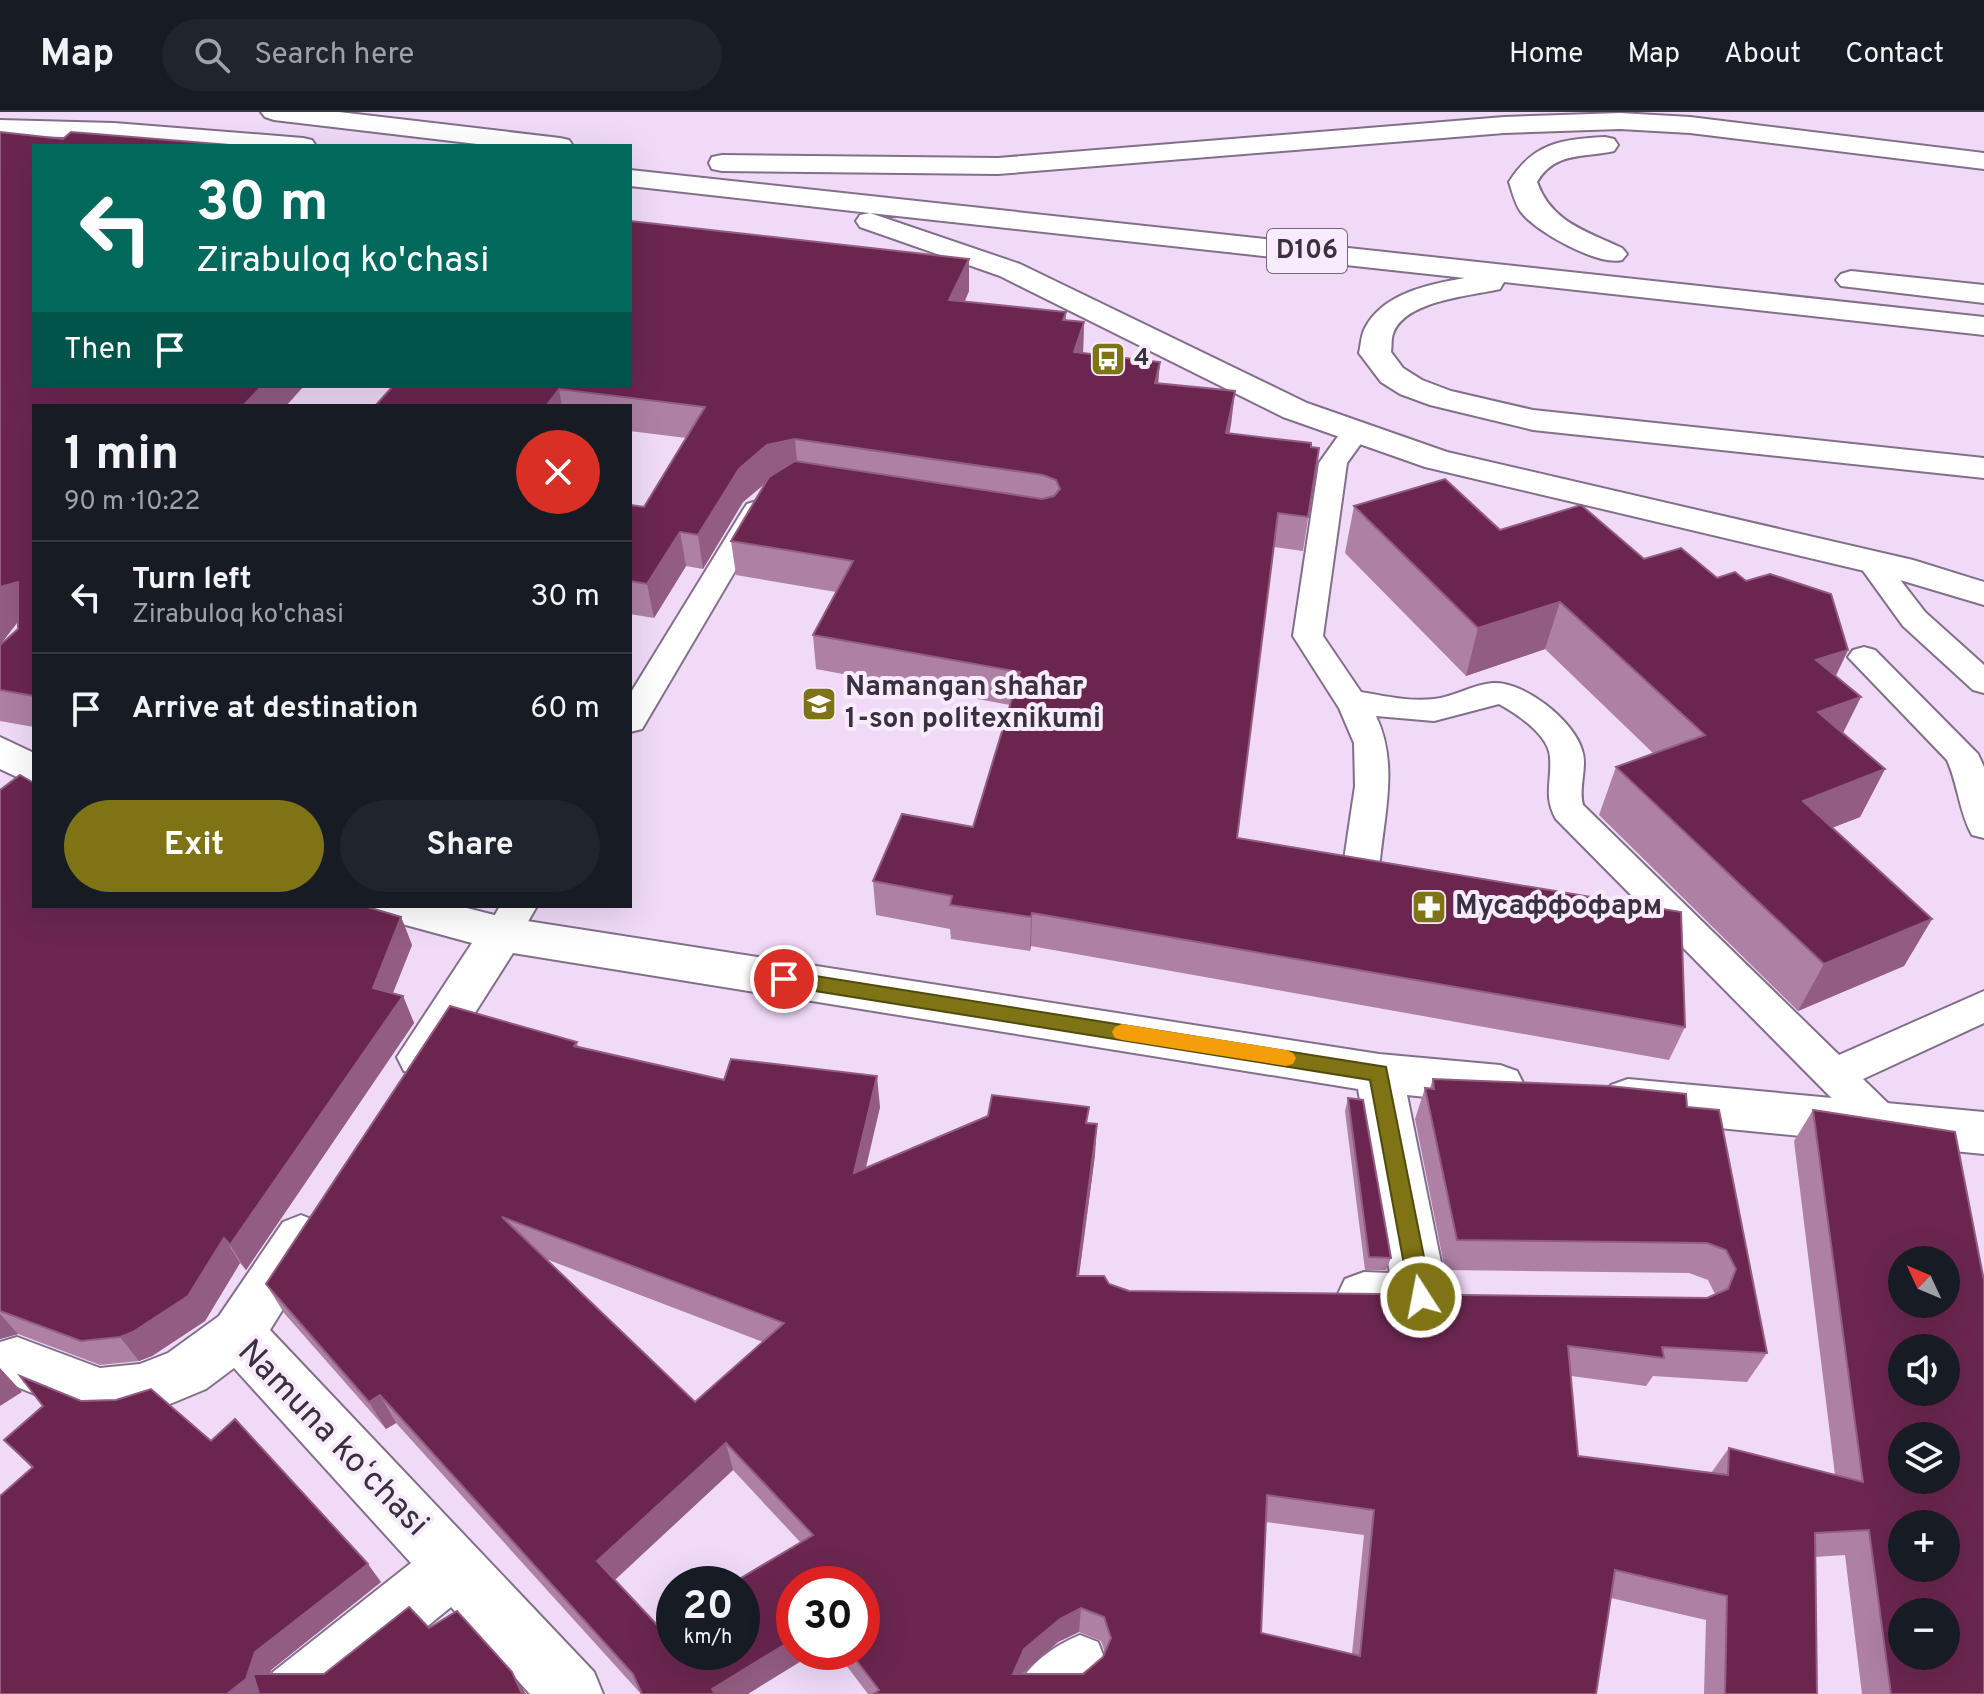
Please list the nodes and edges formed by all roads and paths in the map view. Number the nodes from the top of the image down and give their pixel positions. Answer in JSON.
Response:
{"nodes":[{"id":1,"x":274,"y":112,"type":"edge"},
{"id":2,"x":0,"y":128,"type":"edge"},
{"id":3,"x":261,"y":144,"type":"edge"},
{"id":4,"x":543,"y":144,"type":"edge"},
{"id":5,"x":1688,"y":151,"type":"dead end"},
{"id":6,"x":632,"y":153,"type":"edge"},
{"id":7,"x":1984,"y":161,"type":"edge"},
{"id":8,"x":715,"y":174,"type":"junction"},
{"id":9,"x":632,"y":178,"type":"edge"},
{"id":10,"x":1937,"y":182,"type":"dead end"},
{"id":11,"x":1984,"y":187,"type":"edge"},
{"id":12,"x":1021,"y":193,"type":"dead end"},
{"id":13,"x":1612,"y":254,"type":"junction"},
{"id":14,"x":1643,"y":257,"type":"dead end"},
{"id":15,"x":1536,"y":261,"type":"junction"},
{"id":16,"x":1832,"y":278,"type":"dead end"},
{"id":17,"x":1984,"y":294,"type":"edge"},
{"id":18,"x":1984,"y":326,"type":"edge"},
{"id":19,"x":1356,"y":431,"type":"junction"},
{"id":20,"x":1984,"y":468,"type":"edge"},
{"id":21,"x":781,"y":488,"type":"edge"},
{"id":22,"x":1871,"y":561,"type":"junction"},
{"id":23,"x":1984,"y":594,"type":"edge"},
{"id":24,"x":1864,"y":657,"type":"dead end"},
{"id":25,"x":1984,"y":683,"type":"edge"},
{"id":26,"x":1348,"y":700,"type":"junction"},
{"id":27,"x":632,"y":718,"type":"edge"},
{"id":28,"x":0,"y":751,"type":"edge"},
{"id":29,"x":32,"y":770,"type":"edge"},
{"id":30,"x":1984,"y":826,"type":"edge"},
{"id":31,"x":1362,"y":860,"type":"edge"},
{"id":32,"x":412,"y":908,"type":"edge"},
{"id":33,"x":511,"y":920,"type":"edge"},
{"id":34,"x":1984,"y":1006,"type":"edge"},
{"id":35,"x":1379,"y":1073,"type":"junction"},
{"id":36,"x":1834,"y":1075,"type":"junction"},
{"id":37,"x":1537,"y":1089,"type":"edge"},
{"id":38,"x":397,"y":1093,"type":"edge"},
{"id":39,"x":1584,"y":1094,"type":"edge"},
{"id":40,"x":1884,"y":1125,"type":"junction"},
{"id":41,"x":1984,"y":1133,"type":"edge"},
{"id":42,"x":326,"y":1200,"type":"edge"},
{"id":43,"x":1312,"y":1295,"type":"edge"},
{"id":44,"x":238,"y":1333,"type":"junction"},
{"id":45,"x":0,"y":1367,"type":"edge"},
{"id":46,"x":454,"y":1566,"type":"junction"},
{"id":47,"x":1080,"y":1660,"type":"dead end"},
{"id":48,"x":295,"y":1694,"type":"edge"},
{"id":49,"x":572,"y":1694,"type":"edge"},
{"id":50,"x":1039,"y":1694,"type":"edge"}],
"edges":[{"from":1,"to":4,"type":"main road"},
{"from":2,"to":3,"type":"main road"},
{"from":5,"to":13,"type":"main road"},
{"from":6,"to":8,"type":"main road","number":"D106"},
{"from":7,"to":8,"type":"main road"},
{"from":8,"to":9,"type":"main road","number":"D106"},
{"from":8,"to":12,"type":"main road","number":"D106"},
{"from":8,"to":15,"type":"main road","number":"D106"},
{"from":8,"to":19,"type":"main road"},
{"from":10,"to":11,"type":"main road"},
{"from":13,"to":14,"type":"main road","number":"D106"},
{"from":13,"to":15,"type":"main road","number":"D106"},
{"from":15,"to":18,"type":"main road","number":"D106"},
{"from":15,"to":20,"type":"main road"},
{"from":16,"to":17,"type":"main road"},
{"from":19,"to":22,"type":"main road"},
{"from":19,"to":26,"type":"lane"},
{"from":21,"to":27,"type":"lane"},
{"from":22,"to":23,"type":"main road"},
{"from":22,"to":25,"type":"lane"},
{"from":24,"to":30,"type":"lane"},
{"from":26,"to":31,"type":"lane"},
{"from":26,"to":36,"type":"lane"},
{"from":28,"to":29,"type":"main road"},
{"from":32,"to":33,"type":"main road"},
{"from":33,"to":35,"type":"main road"},
{"from":33,"to":38,"type":"main road"},
{"from":34,"to":36,"type":"lane"},
{"from":35,"to":37,"type":"main road"},
{"from":35,"to":43,"type":"main road"},
{"from":36,"to":40,"type":"lane"},
{"from":39,"to":40,"type":"main road"},
{"from":40,"to":41,"type":"main road"},
{"from":42,"to":44,"type":"main road"},
{"from":44,"to":45,"type":"main road","name":"Namuna koʻchasi"},
{"from":44,"to":46,"type":"main road","name":"Namuna koʻchasi"},
{"from":46,"to":48,"type":"main road"},
{"from":46,"to":49,"type":"main road","name":"Namuna koʻchasi"},
{"from":47,"to":50,"type":"lane"}]}
